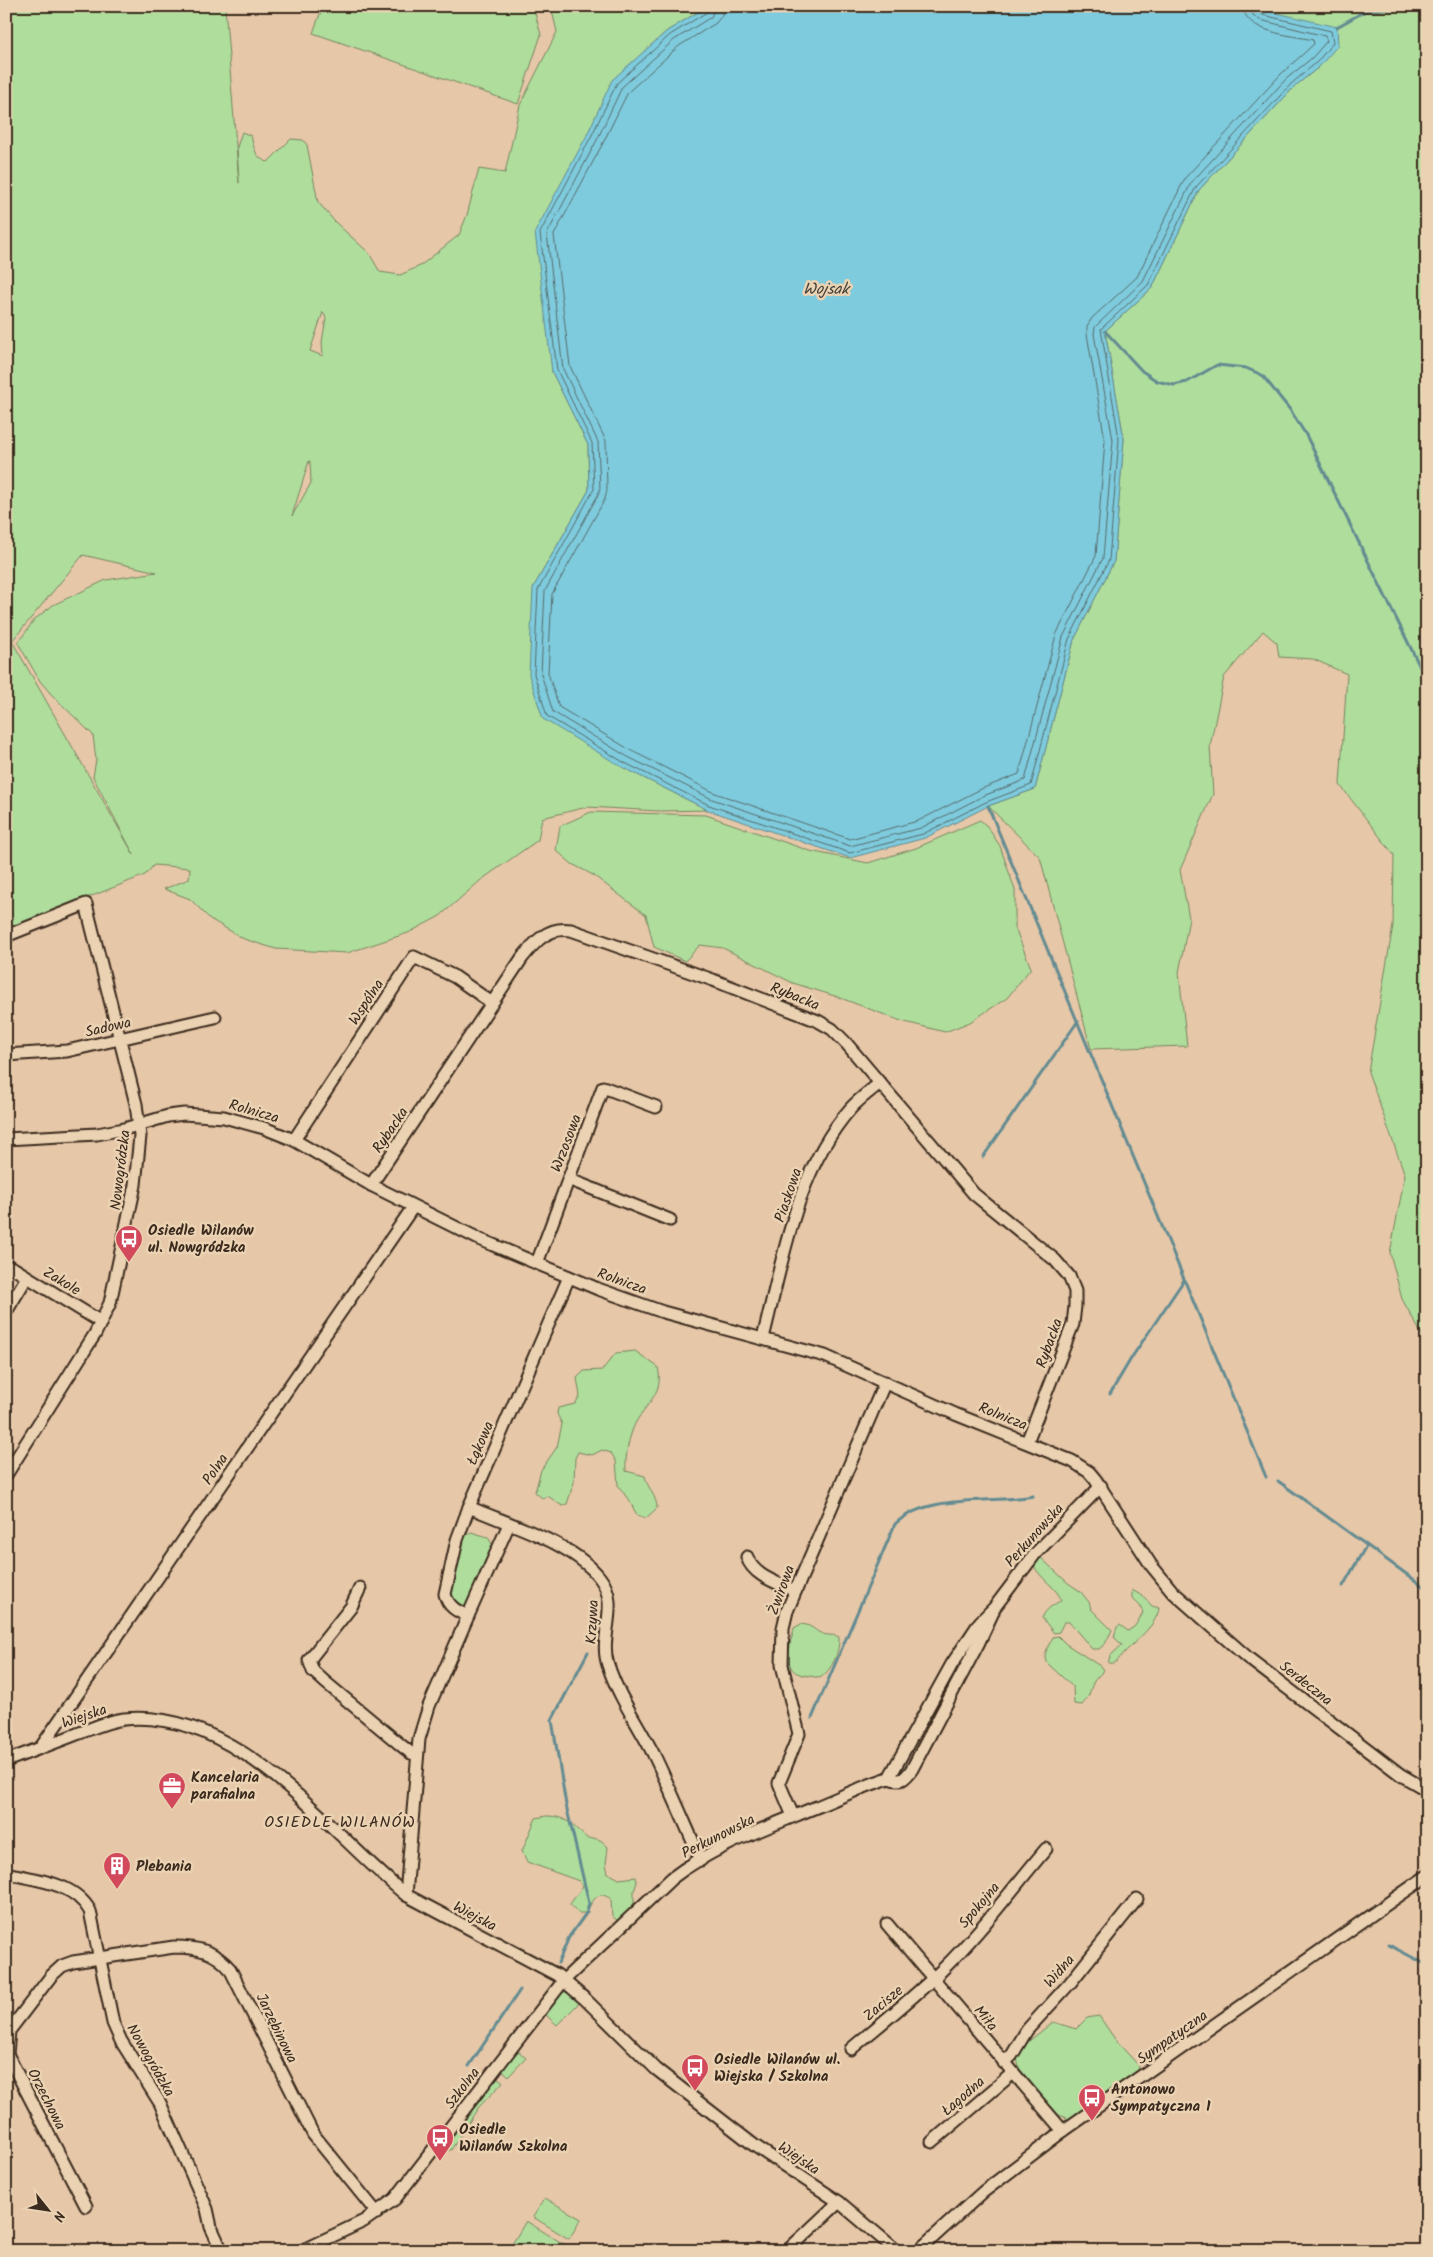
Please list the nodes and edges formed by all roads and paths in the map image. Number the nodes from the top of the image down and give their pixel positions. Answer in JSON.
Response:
{"nodes":[{"id":1,"x":6,"y":936,"type":"edge"},
{"id":2,"x":492,"y":1002,"type":"junction"},
{"id":3,"x":215,"y":1017,"type":"dead end"},
{"id":4,"x":120,"y":1039,"type":"junction"},
{"id":5,"x":6,"y":1055,"type":"edge"},
{"id":6,"x":880,"y":1083,"type":"junction"},
{"id":7,"x":656,"y":1107,"type":"dead end"},
{"id":8,"x":140,"y":1123,"type":"junction"},
{"id":9,"x":6,"y":1139,"type":"edge"},
{"id":10,"x":294,"y":1140,"type":"junction"},
{"id":11,"x":568,"y":1179,"type":"junction"},
{"id":12,"x":371,"y":1185,"type":"junction"},
{"id":13,"x":413,"y":1206,"type":"junction"},
{"id":14,"x":670,"y":1220,"type":"dead end"},
{"id":15,"x":537,"y":1263,"type":"junction"},
{"id":16,"x":6,"y":1266,"type":"edge"},
{"id":17,"x":569,"y":1277,"type":"junction"},
{"id":18,"x":28,"y":1278,"type":"junction"},
{"id":19,"x":6,"y":1312,"type":"edge"},
{"id":20,"x":101,"y":1322,"type":"junction"},
{"id":21,"x":763,"y":1338,"type":"junction"},
{"id":22,"x":885,"y":1382,"type":"junction"},
{"id":23,"x":1027,"y":1442,"type":"junction"},
{"id":24,"x":6,"y":1476,"type":"edge"},
{"id":25,"x":1101,"y":1486,"type":"junction"},
{"id":26,"x":469,"y":1507,"type":"junction"},
{"id":27,"x":508,"y":1524,"type":"junction"},
{"id":28,"x":746,"y":1557,"type":"dead end"},
{"id":29,"x":360,"y":1588,"type":"dead end"},
{"id":30,"x":795,"y":1592,"type":"junction"},
{"id":31,"x":1173,"y":1592,"type":"joint"},
{"id":32,"x":468,"y":1616,"type":"junction"},
{"id":33,"x":41,"y":1747,"type":"junction"},
{"id":34,"x":417,"y":1755,"type":"junction"},
{"id":35,"x":6,"y":1761,"type":"edge"},
{"id":36,"x":1427,"y":1790,"type":"edge"},
{"id":37,"x":793,"y":1816,"type":"junction"},
{"id":38,"x":1046,"y":1848,"type":"dead end"},
{"id":39,"x":701,"y":1860,"type":"junction"},
{"id":40,"x":6,"y":1872,"type":"edge"},
{"id":41,"x":1427,"y":1876,"type":"edge"},
{"id":42,"x":406,"y":1895,"type":"junction"},
{"id":43,"x":1137,"y":1899,"type":"dead end"},
{"id":44,"x":887,"y":1924,"type":"dead end"},
{"id":45,"x":99,"y":1958,"type":"junction"},
{"id":46,"x":932,"y":1979,"type":"junction"},
{"id":47,"x":564,"y":1980,"type":"junction"},
{"id":48,"x":851,"y":2050,"type":"dead end"},
{"id":49,"x":1004,"y":2062,"type":"junction"},
{"id":50,"x":1012,"y":2073,"type":"junction"},
{"id":51,"x":1063,"y":2131,"type":"junction"},
{"id":52,"x":932,"y":2142,"type":"dead end"},
{"id":53,"x":839,"y":2202,"type":"junction"},
{"id":54,"x":86,"y":2206,"type":"dead end"},
{"id":55,"x":377,"y":2214,"type":"junction"},
{"id":56,"x":222,"y":2251,"type":"edge"},
{"id":57,"x":301,"y":2251,"type":"edge"},
{"id":58,"x":787,"y":2251,"type":"edge"},
{"id":59,"x":897,"y":2251,"type":"edge"},
{"id":60,"x":918,"y":2251,"type":"edge"}],
"edges":[{"from":1,"to":4,"type":"street","name":"Nowogródzka"},
{"from":2,"to":6,"type":"street","name":"Rybacka"},
{"from":2,"to":10,"type":"street","name":"Wspólna"},
{"from":2,"to":12,"type":"street","name":"Rybacka"},
{"from":3,"to":4,"type":"street","name":"Sadowa"},
{"from":4,"to":5,"type":"street","name":"Sadowa"},
{"from":4,"to":8,"type":"street","name":"Nowogródzka"},
{"from":6,"to":21,"type":"street","name":"Piaskowa"},
{"from":6,"to":23,"type":"street","name":"Rybacka"},
{"from":7,"to":11,"type":"street","name":"Wrzosowa"},
{"from":8,"to":9,"type":"street","name":"Rolnicza"},
{"from":8,"to":10,"type":"street","name":"Rolnicza"},
{"from":8,"to":20,"type":"street","name":"Nowogródzka"},
{"from":10,"to":12,"type":"street","name":"Rolnicza"},
{"from":11,"to":14,"type":"street"},
{"from":11,"to":15,"type":"street","name":"Wrzosowa"},
{"from":12,"to":13,"type":"street","name":"Rolnicza"},
{"from":13,"to":15,"type":"street","name":"Rolnicza"},
{"from":13,"to":33,"type":"street","name":"Polna"},
{"from":15,"to":17,"type":"street","name":"Rolnicza"},
{"from":16,"to":18,"type":"street","name":"Zakole"},
{"from":17,"to":21,"type":"street","name":"Rolnicza"},
{"from":17,"to":26,"type":"street","name":"Łąkowa"},
{"from":18,"to":19,"type":"street"},
{"from":18,"to":20,"type":"street","name":"Zakole"},
{"from":20,"to":24,"type":"street","name":"Nowogródzka"},
{"from":21,"to":22,"type":"street","name":"Rolnicza"},
{"from":22,"to":23,"type":"street","name":"Rolnicza"},
{"from":22,"to":30,"type":"street","name":"Żwirowa"},
{"from":23,"to":25,"type":"street","name":"Rolnicza"},
{"from":25,"to":31,"type":"street","name":"Rolnicza"},
{"from":25,"to":37,"type":"street","name":"Perkunowska"},
{"from":26,"to":27,"type":"street","name":"Krzywa"},
{"from":26,"to":32,"type":"street","name":"Łąkowa"},
{"from":27,"to":32,"type":"street"},
{"from":27,"to":39,"type":"street","name":"Krzywa"},
{"from":28,"to":30,"type":"street"},
{"from":29,"to":34,"type":"street"},
{"from":30,"to":37,"type":"street","name":"Żwirowa"},
{"from":31,"to":36,"type":"street","name":"Serdeczna"},
{"from":32,"to":34,"type":"street"},
{"from":33,"to":35,"type":"street","name":"Wiejska"},
{"from":33,"to":42,"type":"street","name":"Wiejska"},
{"from":34,"to":42,"type":"street"},
{"from":37,"to":39,"type":"street","name":"Perkunowska"},
{"from":38,"to":46,"type":"street","name":"Spokojna"},
{"from":39,"to":47,"type":"street","name":"Perkunowska"},
{"from":40,"to":45,"type":"street","name":"Nowogródzka"},
{"from":41,"to":51,"type":"street","name":"Sympatyczna"},
{"from":42,"to":47,"type":"street","name":"Wiejska"},
{"from":43,"to":49,"type":"street","name":"Widna"},
{"from":44,"to":46,"type":"street","name":"Miła"},
{"from":45,"to":54,"type":"street","name":"Orzechowa"},
{"from":45,"to":55,"type":"street","name":"Jarzębinowa"},
{"from":45,"to":56,"type":"street","name":"Nowogródzka"},
{"from":46,"to":48,"type":"street","name":"Zacisze"},
{"from":46,"to":49,"type":"street","name":"Miła"},
{"from":47,"to":53,"type":"street","name":"Wiejska"},
{"from":47,"to":55,"type":"street","name":"Szkolna"},
{"from":49,"to":50,"type":"street","name":"Miła"},
{"from":50,"to":51,"type":"street","name":"Miła"},
{"from":50,"to":52,"type":"street","name":"Łagodna"},
{"from":51,"to":60,"type":"street","name":"Sympatyczna"},
{"from":53,"to":58,"type":"street"},
{"from":53,"to":59,"type":"street","name":"Wiejska"},
{"from":55,"to":57,"type":"street","name":"Szkolna"}]}
